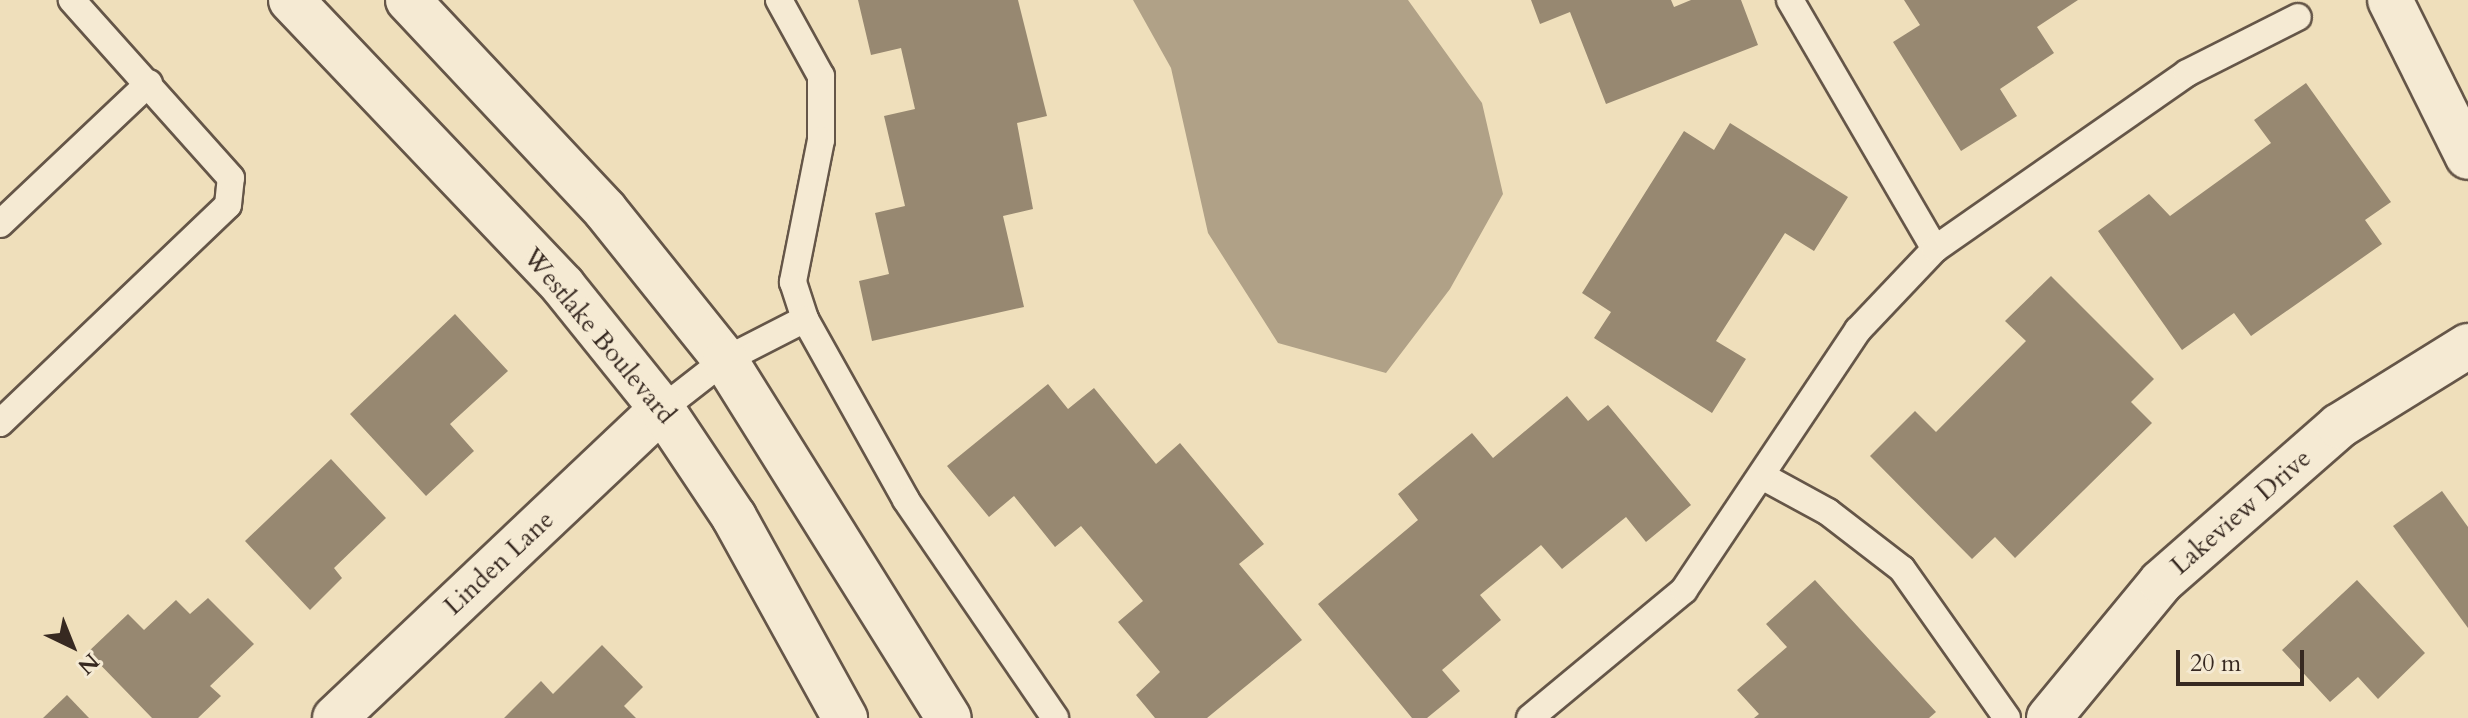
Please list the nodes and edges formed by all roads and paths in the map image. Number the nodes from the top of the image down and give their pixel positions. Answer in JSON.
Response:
{"nodes":[{"id":1,"x":72,"y":0,"type":"edge"},
{"id":2,"x":291,"y":0,"type":"edge"},
{"id":3,"x":408,"y":0,"type":"edge"},
{"id":4,"x":779,"y":0,"type":"edge"},
{"id":5,"x":1790,"y":0,"type":"edge"},
{"id":6,"x":2390,"y":0,"type":"edge"},
{"id":7,"x":2298,"y":17,"type":"dead end"},
{"id":8,"x":149,"y":83,"type":"junction"},
{"id":9,"x":2468,"y":157,"type":"edge"},
{"id":10,"x":0,"y":224,"type":"edge"},
{"id":11,"x":1935,"y":249,"type":"junction"},
{"id":12,"x":805,"y":319,"type":"junction"},
{"id":13,"x":2468,"y":346,"type":"edge"},
{"id":14,"x":725,"y":360,"type":"junction"},
{"id":15,"x":662,"y":409,"type":"junction"},
{"id":16,"x":0,"y":423,"type":"edge"},
{"id":17,"x":1762,"y":476,"type":"junction"},
{"id":18,"x":335,"y":718,"type":"edge"},
{"id":19,"x":845,"y":718,"type":"edge"},
{"id":20,"x":949,"y":718,"type":"edge"},
{"id":21,"x":1055,"y":718,"type":"edge"},
{"id":22,"x":1530,"y":718,"type":"edge"},
{"id":23,"x":2007,"y":718,"type":"edge"},
{"id":24,"x":2049,"y":718,"type":"edge"}],
"edges":[{"from":1,"to":8,"type":"lane"},
{"from":2,"to":15,"type":"street","name":"Westlake Boulevard"},
{"from":3,"to":14,"type":"street"},
{"from":4,"to":12,"type":"lane"},
{"from":5,"to":11,"type":"lane"},
{"from":6,"to":9,"type":"street"},
{"from":7,"to":11,"type":"lane"},
{"from":8,"to":10,"type":"lane"},
{"from":8,"to":16,"type":"lane"},
{"from":11,"to":17,"type":"lane"},
{"from":12,"to":14,"type":"lane"},
{"from":12,"to":21,"type":"lane"},
{"from":13,"to":24,"type":"street","name":"Lakeview Drive"},
{"from":14,"to":15,"type":"lane"},
{"from":14,"to":20,"type":"street"},
{"from":15,"to":18,"type":"street","name":"Linden Lane"},
{"from":15,"to":19,"type":"street","name":"Westlake Boulevard"},
{"from":17,"to":22,"type":"lane"},
{"from":17,"to":23,"type":"lane"}]}
